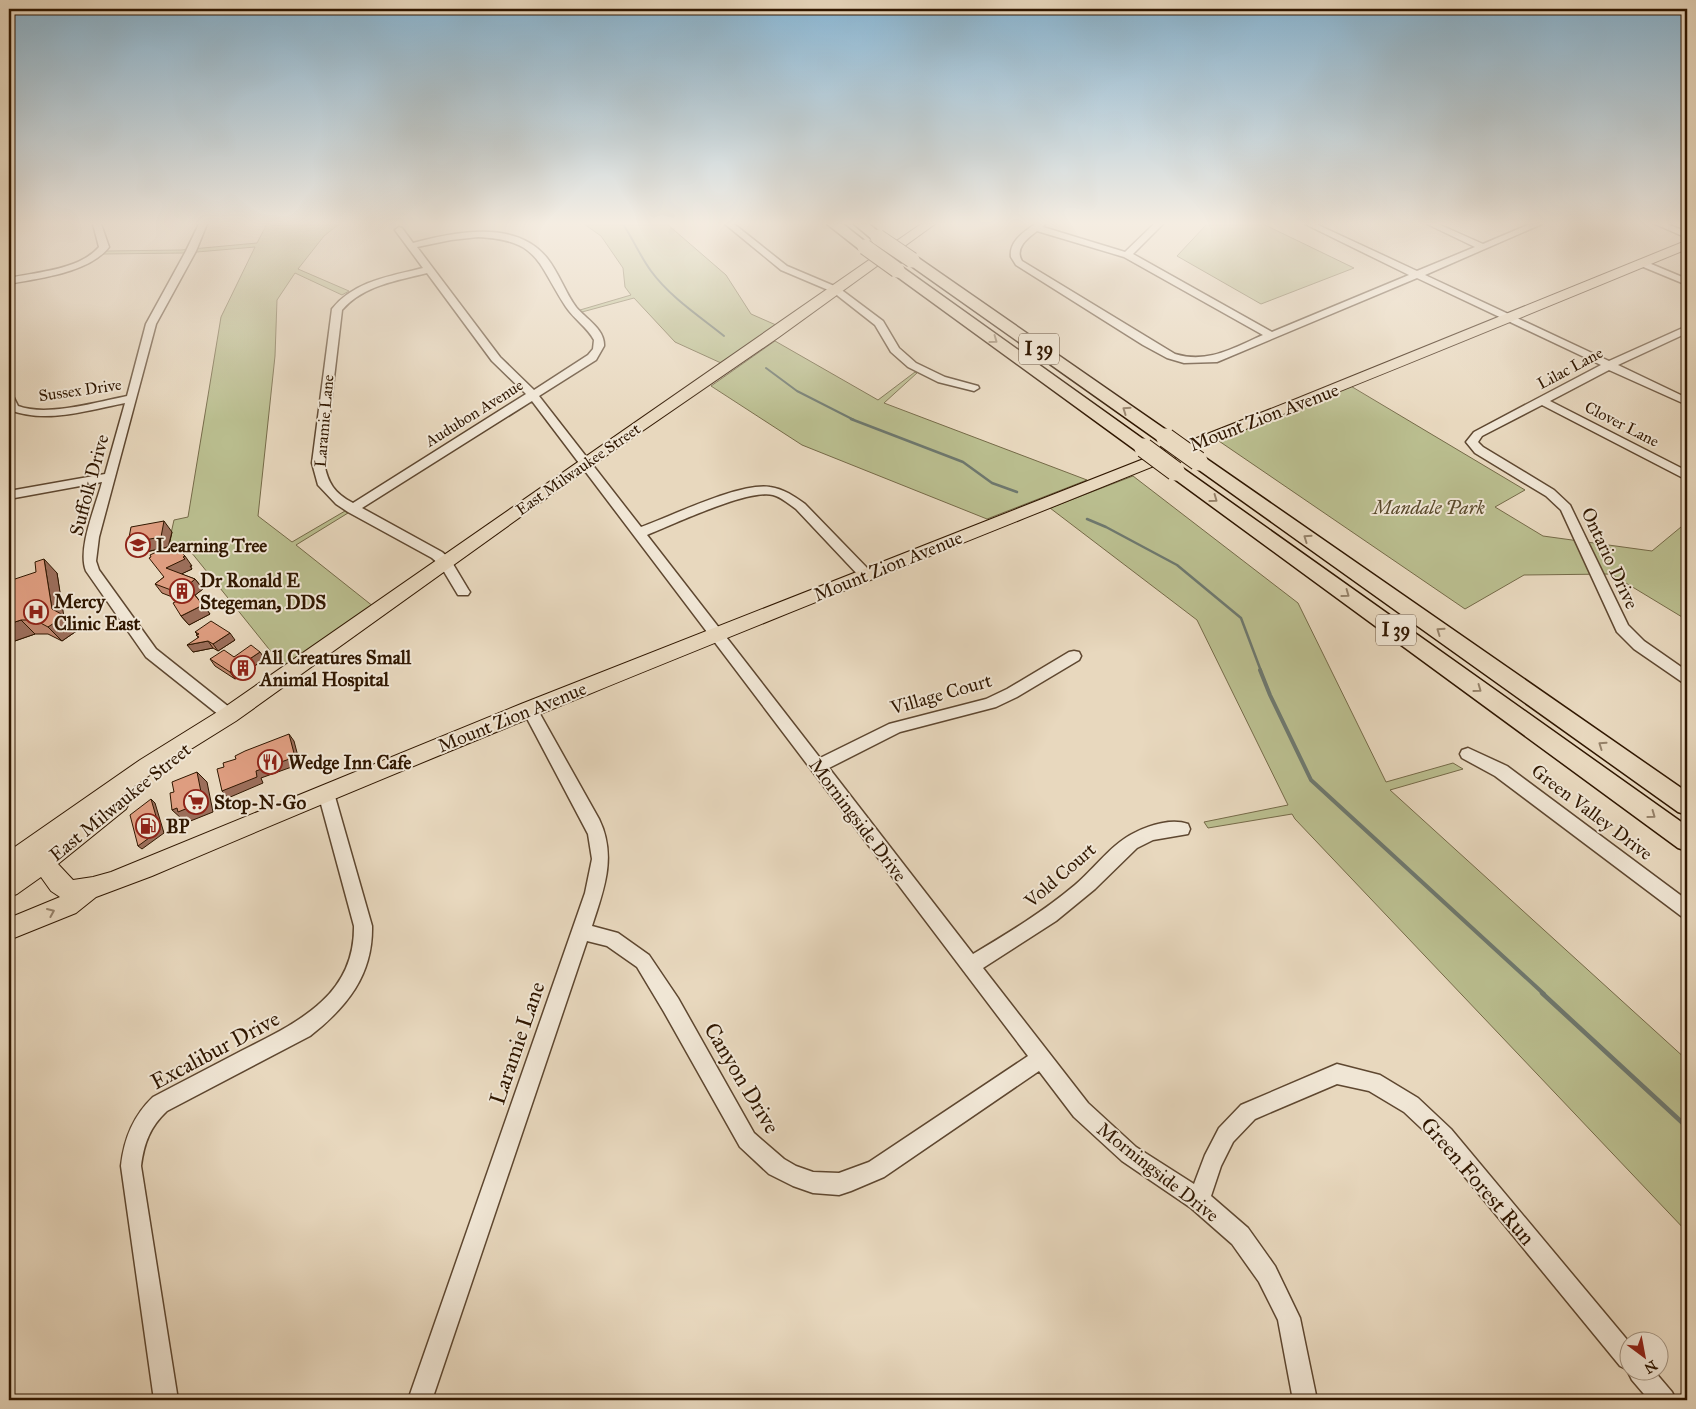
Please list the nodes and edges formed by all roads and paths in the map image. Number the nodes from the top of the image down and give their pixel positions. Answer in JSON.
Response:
{"nodes":[{"id":1,"x":170,"y":290,"type":"edge"},
{"id":2,"x":361,"y":290,"type":"edge"},
{"id":3,"x":443,"y":290,"type":"edge"},
{"id":4,"x":561,"y":290,"type":"edge"},
{"id":5,"x":836,"y":290,"type":"joint"},
{"id":6,"x":924,"y":290,"type":"edge"},
{"id":7,"x":954,"y":290,"type":"edge"},
{"id":8,"x":1064,"y":290,"type":"edge"},
{"id":9,"x":1189,"y":290,"type":"edge"},
{"id":10,"x":1382,"y":290,"type":"edge"},
{"id":11,"x":1449,"y":290,"type":"edge"},
{"id":12,"x":1580,"y":290,"type":"edge"},
{"id":13,"x":1510,"y":318,"type":"junction"},
{"id":14,"x":1685,"y":333,"type":"edge"},
{"id":15,"x":1272,"y":336,"type":"junction"},
{"id":16,"x":1610,"y":365,"type":"junction"},
{"id":17,"x":974,"y":388,"type":"dead end"},
{"id":18,"x":533,"y":395,"type":"junction"},
{"id":19,"x":9,"y":398,"type":"edge"},
{"id":20,"x":132,"y":399,"type":"junction"},
{"id":21,"x":1542,"y":402,"type":"junction"},
{"id":22,"x":1687,"y":402,"type":"edge"},
{"id":23,"x":1472,"y":442,"type":"joint"},
{"id":24,"x":584,"y":464,"type":"junction"},
{"id":25,"x":1687,"y":476,"type":"edge"},
{"id":26,"x":110,"y":477,"type":"junction"},
{"id":27,"x":9,"y":495,"type":"edge"},
{"id":28,"x":352,"y":509,"type":"junction"},
{"id":29,"x":639,"y":533,"type":"junction"},
{"id":30,"x":445,"y":562,"type":"junction"},
{"id":31,"x":866,"y":575,"type":"junction"},
{"id":32,"x":463,"y":592,"type":"dead end"},
{"id":33,"x":716,"y":634,"type":"junction"},
{"id":34,"x":1074,"y":656,"type":"dead end"},
{"id":35,"x":1687,"y":678,"type":"edge"},
{"id":36,"x":530,"y":709,"type":"junction"},
{"id":37,"x":229,"y":715,"type":"junction"},
{"id":38,"x":1468,"y":754,"type":"dead end"},
{"id":39,"x":817,"y":767,"type":"junction"},
{"id":40,"x":326,"y":793,"type":"junction"},
{"id":41,"x":1687,"y":805,"type":"edge"},
{"id":42,"x":1182,"y":829,"type":"dead end"},
{"id":43,"x":1687,"y":840,"type":"edge"},
{"id":44,"x":39,"y":854,"type":"junction"},
{"id":45,"x":9,"y":864,"type":"edge"},
{"id":46,"x":9,"y":887,"type":"edge"},
{"id":47,"x":89,"y":889,"type":"junction"},
{"id":48,"x":1687,"y":910,"type":"edge"},
{"id":49,"x":9,"y":929,"type":"edge"},
{"id":50,"x":580,"y":932,"type":"junction"},
{"id":51,"x":970,"y":966,"type":"junction"},
{"id":52,"x":1042,"y":1058,"type":"junction"},
{"id":53,"x":1199,"y":1200,"type":"junction"},
{"id":54,"x":1618,"y":1346,"type":"edge"},
{"id":55,"x":1649,"y":1382,"type":"edge"},
{"id":56,"x":166,"y":1400,"type":"edge"},
{"id":57,"x":420,"y":1400,"type":"edge"},
{"id":58,"x":1305,"y":1400,"type":"edge"},
{"id":59,"x":1664,"y":1400,"type":"edge"}],
"edges":[{"from":1,"to":20,"type":"street","name":"Suffolk Drive"},
{"from":2,"to":28,"type":"street","name":"Laramie Lane"},
{"from":3,"to":18,"type":"street","name":"Morningside Drive"},
{"from":4,"to":18,"type":"street","name":"Audubon Avenue"},
{"from":5,"to":17,"type":"street"},
{"from":5,"to":24,"type":"main road","name":"East Milwaukee Street"},
{"from":6,"to":43,"type":"highway","number":"I 39","one_way":true,"bridge":true},
{"from":41,"to":7,"type":"highway","number":"I 39","one_way":true,"bridge":true},
{"from":8,"to":15,"type":"street"},
{"from":9,"to":15,"type":"street"},
{"from":10,"to":15,"type":"street"},
{"from":11,"to":13,"type":"street"},
{"from":12,"to":13,"type":"main road","name":"Mount Zion Avenue"},
{"from":13,"to":16,"type":"street"},
{"from":13,"to":31,"type":"main road","name":"Mount Zion Avenue"},
{"from":14,"to":16,"type":"street","name":"Lilac Lane"},
{"from":16,"to":21,"type":"street","name":"Lilac Lane"},
{"from":16,"to":22,"type":"street"},
{"from":18,"to":24,"type":"street","name":"Morningside Drive"},
{"from":18,"to":28,"type":"street","name":"Audubon Avenue"},
{"from":19,"to":20,"type":"street","name":"Sussex Drive"},
{"from":20,"to":26,"type":"street","name":"Suffolk Drive"},
{"from":21,"to":23,"type":"street","name":"Lilac Lane"},
{"from":21,"to":25,"type":"street","name":"Clover Lane"},
{"from":23,"to":35,"type":"street","name":"Ontario Drive"},
{"from":24,"to":29,"type":"street","name":"Morningside Drive"},
{"from":24,"to":30,"type":"main road","name":"East Milwaukee Street"},
{"from":26,"to":27,"type":"street"},
{"from":26,"to":37,"type":"street","name":"Suffolk Drive"},
{"from":28,"to":30,"type":"street","name":"Laramie Lane"},
{"from":29,"to":31,"type":"street"},
{"from":29,"to":33,"type":"street","name":"Morningside Drive"},
{"from":30,"to":32,"type":"street","name":"Laramie Lane"},
{"from":30,"to":37,"type":"main road","name":"East Milwaukee Street"},
{"from":31,"to":33,"type":"main road","name":"Mount Zion Avenue"},
{"from":33,"to":36,"type":"main road","name":"Mount Zion Avenue"},
{"from":33,"to":39,"type":"street","name":"Morningside Drive"},
{"from":34,"to":39,"type":"street","name":"Village Court"},
{"from":36,"to":40,"type":"main road","name":"Mount Zion Avenue"},
{"from":36,"to":50,"type":"street","name":"Laramie Lane"},
{"from":37,"to":44,"type":"main road","name":"East Milwaukee Street"},
{"from":38,"to":48,"type":"street","name":"Green Valley Drive"},
{"from":39,"to":51,"type":"street","name":"Morningside Drive"},
{"from":40,"to":47,"type":"main road","name":"Mount Zion Avenue"},
{"from":40,"to":56,"type":"street","name":"Excalibur Drive"},
{"from":42,"to":51,"type":"street","name":"Vold Court"},
{"from":44,"to":45,"type":"main road","name":"East Milwaukee Street"},
{"from":44,"to":46,"type":"main road","name":"East Milwaukee Street"},
{"from":44,"to":47,"type":"main road","name":"Mount Zion Avenue"},
{"from":49,"to":47,"type":"main road","name":"Mount Zion Avenue","one_way":true},
{"from":50,"to":52,"type":"street","name":"Canyon Drive"},
{"from":50,"to":57,"type":"street","name":"Laramie Lane"},
{"from":51,"to":52,"type":"street","name":"Morningside Drive"},
{"from":52,"to":53,"type":"street","name":"Morningside Drive"},
{"from":53,"to":54,"type":"street","name":"Green Forest Run"},
{"from":53,"to":58,"type":"street","name":"Morningside Drive"},
{"from":55,"to":59,"type":"street"}]}
